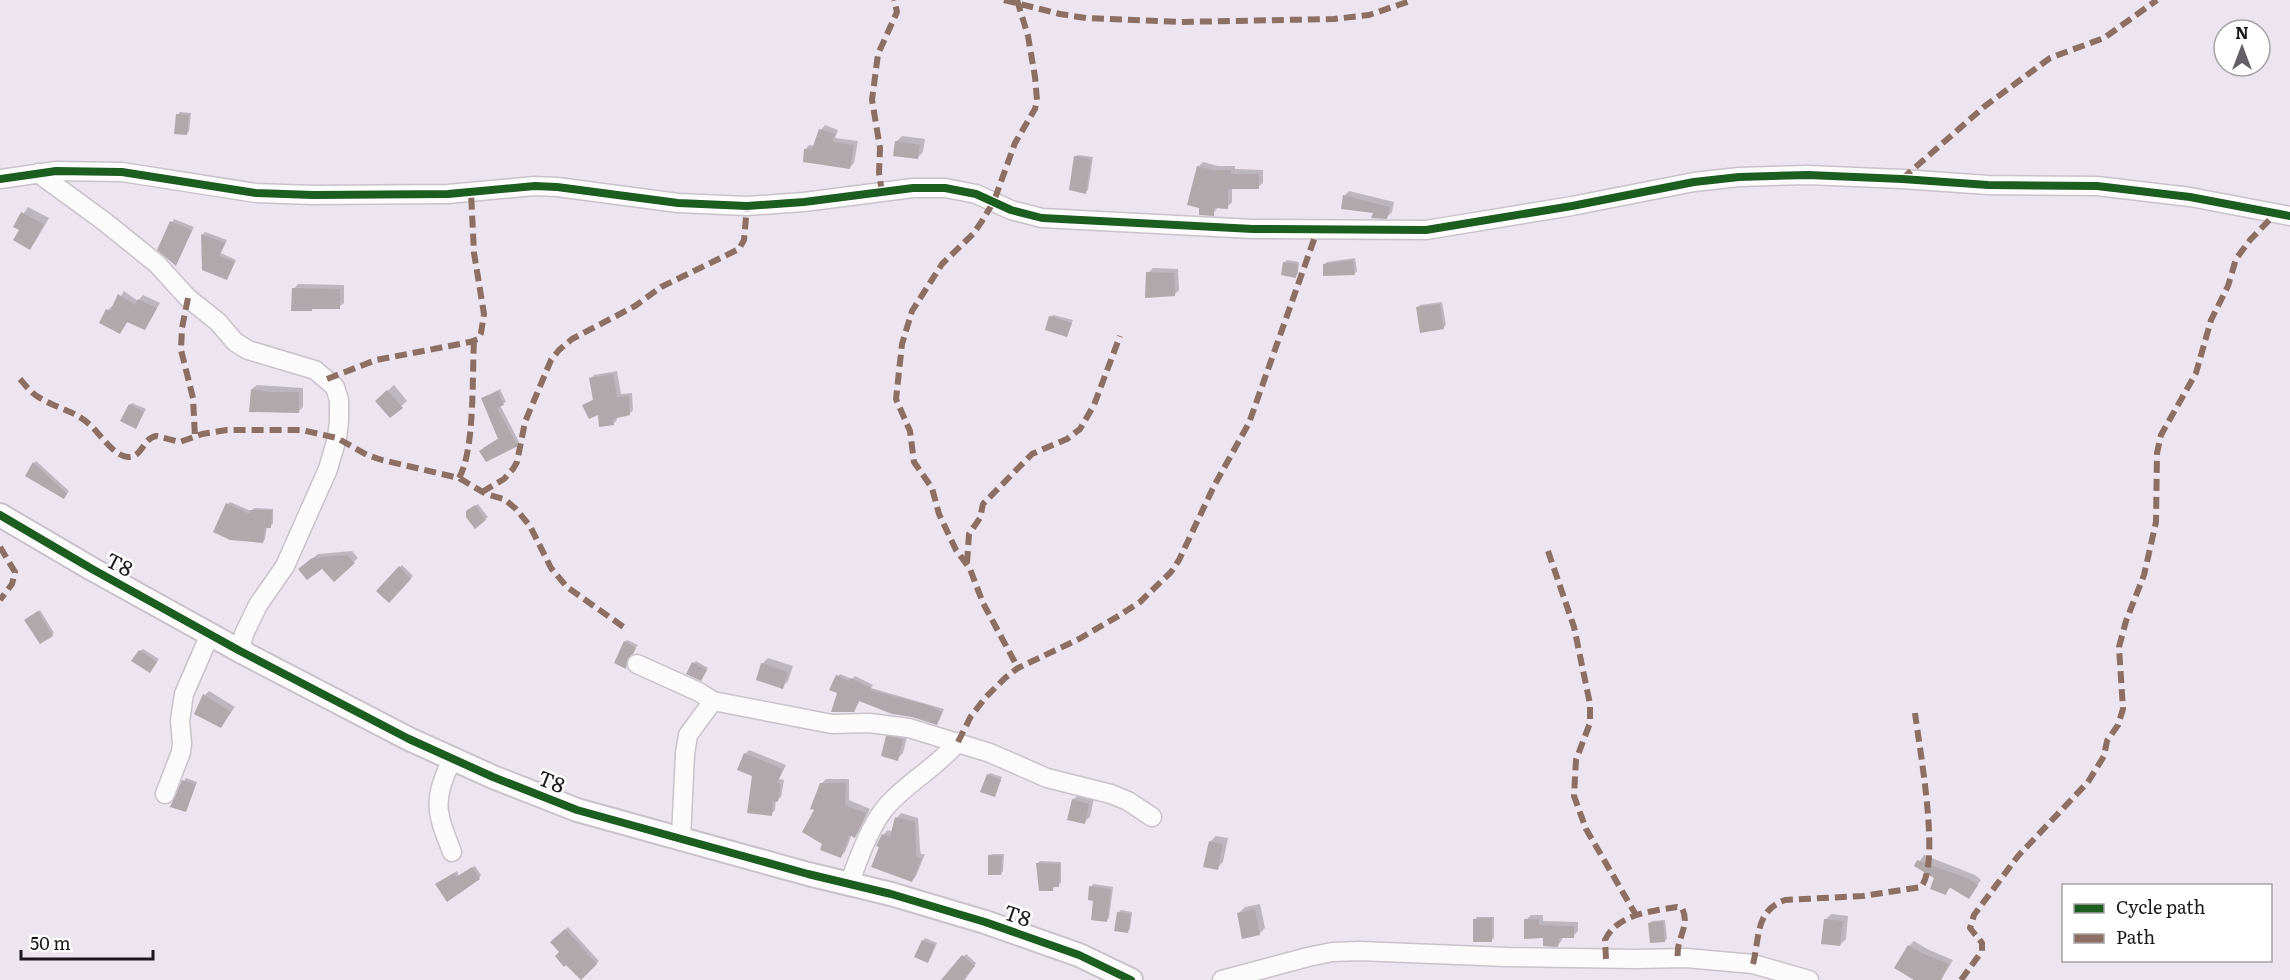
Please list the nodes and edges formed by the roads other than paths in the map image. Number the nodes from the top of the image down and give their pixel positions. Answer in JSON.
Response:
{"nodes":[{"id":1,"x":38,"y":172,"type":"junction"},
{"id":2,"x":0,"y":179,"type":"edge"},
{"id":3,"x":2290,"y":216,"type":"edge"},
{"id":4,"x":0,"y":515,"type":"edge"},
{"id":5,"x":210,"y":634,"type":"junction"},
{"id":6,"x":240,"y":651,"type":"junction"},
{"id":7,"x":637,"y":664,"type":"dead end"},
{"id":8,"x":713,"y":701,"type":"junction"},
{"id":9,"x":958,"y":742,"type":"junction"},
{"id":10,"x":452,"y":759,"type":"junction"},
{"id":11,"x":165,"y":794,"type":"dead end"},
{"id":12,"x":1152,"y":817,"type":"dead end"},
{"id":13,"x":681,"y":837,"type":"junction"},
{"id":14,"x":452,"y":852,"type":"dead end"},
{"id":15,"x":849,"y":884,"type":"junction"},
{"id":16,"x":1131,"y":980,"type":"edge"},
{"id":17,"x":1222,"y":980,"type":"edge"},
{"id":18,"x":1809,"y":980,"type":"edge"}],
"edges":[{"from":1,"to":2,"type":"street"},
{"from":1,"to":3,"type":"street"},
{"from":1,"to":6,"type":"street"},
{"from":4,"to":5,"type":"street","name":"T8"},
{"from":5,"to":6,"type":"street","name":"T8"},
{"from":5,"to":11,"type":"street"},
{"from":6,"to":10,"type":"street","name":"T8"},
{"from":7,"to":8,"type":"street"},
{"from":8,"to":9,"type":"street"},
{"from":8,"to":13,"type":"street"},
{"from":9,"to":12,"type":"street"},
{"from":9,"to":15,"type":"street"},
{"from":10,"to":13,"type":"street","name":"T8"},
{"from":10,"to":14,"type":"street"},
{"from":13,"to":15,"type":"street","name":"T8"},
{"from":15,"to":16,"type":"street","name":"T8"},
{"from":17,"to":18,"type":"street"}]}
